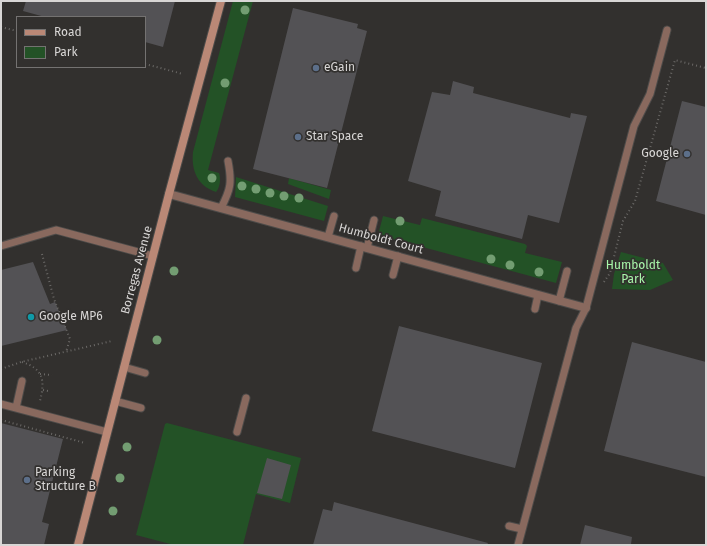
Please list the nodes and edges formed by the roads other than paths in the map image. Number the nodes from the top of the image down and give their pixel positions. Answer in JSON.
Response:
{"nodes":[{"id":1,"x":221,"y":1,"type":"edge"},
{"id":2,"x":667,"y":30,"type":"dead end"},
{"id":3,"x":228,"y":161,"type":"dead end"},
{"id":4,"x":169,"y":194,"type":"junction"},
{"id":5,"x":221,"y":208,"type":"junction"},
{"id":6,"x":334,"y":216,"type":"dead end"},
{"id":7,"x":374,"y":220,"type":"dead end"},
{"id":8,"x":328,"y":237,"type":"junction"},
{"id":9,"x":1,"y":246,"type":"edge"},
{"id":10,"x":364,"y":247,"type":"junction"},
{"id":11,"x":153,"y":256,"type":"junction"},
{"id":12,"x":398,"y":256,"type":"junction"},
{"id":13,"x":356,"y":268,"type":"dead end"},
{"id":14,"x":567,"y":271,"type":"dead end"},
{"id":15,"x":393,"y":275,"type":"dead end"},
{"id":16,"x":538,"y":295,"type":"junction"},
{"id":17,"x":559,"y":300,"type":"junction"},
{"id":18,"x":586,"y":308,"type":"junction"},
{"id":19,"x":535,"y":309,"type":"dead end"},
{"id":20,"x":124,"y":367,"type":"junction"},
{"id":21,"x":145,"y":373,"type":"dead end"},
{"id":22,"x":22,"y":381,"type":"dead end"},
{"id":23,"x":246,"y":398,"type":"dead end"},
{"id":24,"x":115,"y":401,"type":"junction"},
{"id":25,"x":1,"y":404,"type":"edge"},
{"id":26,"x":16,"y":408,"type":"junction"},
{"id":27,"x":141,"y":408,"type":"dead end"},
{"id":28,"x":107,"y":432,"type":"junction"},
{"id":29,"x":237,"y":432,"type":"dead end"},
{"id":30,"x":510,"y":526,"type":"dead end"},
{"id":31,"x":522,"y":529,"type":"junction"},
{"id":32,"x":78,"y":545,"type":"edge"},
{"id":33,"x":518,"y":545,"type":"edge"}],
"edges":[{"from":1,"to":4,"type":"street","name":"Borregas Avenue"},
{"from":2,"to":18,"type":"lane"},
{"from":3,"to":5,"type":"lane"},
{"from":4,"to":5,"type":"street","name":"Humboldt Court"},
{"from":4,"to":11,"type":"street","name":"Borregas Avenue"},
{"from":5,"to":8,"type":"street","name":"Humboldt Court"},
{"from":6,"to":8,"type":"lane"},
{"from":7,"to":10,"type":"lane"},
{"from":8,"to":10,"type":"street","name":"Humboldt Court"},
{"from":9,"to":11,"type":"lane"},
{"from":10,"to":12,"type":"street","name":"Humboldt Court"},
{"from":10,"to":13,"type":"lane"},
{"from":11,"to":20,"type":"street","name":"Borregas Avenue"},
{"from":12,"to":15,"type":"lane"},
{"from":12,"to":16,"type":"street","name":"Humboldt Court"},
{"from":14,"to":17,"type":"lane"},
{"from":16,"to":17,"type":"street","name":"Humboldt Court"},
{"from":16,"to":19,"type":"lane"},
{"from":17,"to":18,"type":"street","name":"Humboldt Court"},
{"from":18,"to":31,"type":"lane"},
{"from":20,"to":21,"type":"lane"},
{"from":20,"to":24,"type":"street","name":"Borregas Avenue"},
{"from":22,"to":26,"type":"lane"},
{"from":23,"to":29,"type":"lane"},
{"from":24,"to":27,"type":"lane"},
{"from":24,"to":28,"type":"street","name":"Borregas Avenue"},
{"from":25,"to":26,"type":"lane"},
{"from":26,"to":28,"type":"lane"},
{"from":28,"to":32,"type":"street","name":"Borregas Avenue"},
{"from":30,"to":31,"type":"lane"},
{"from":31,"to":33,"type":"lane"}]}
